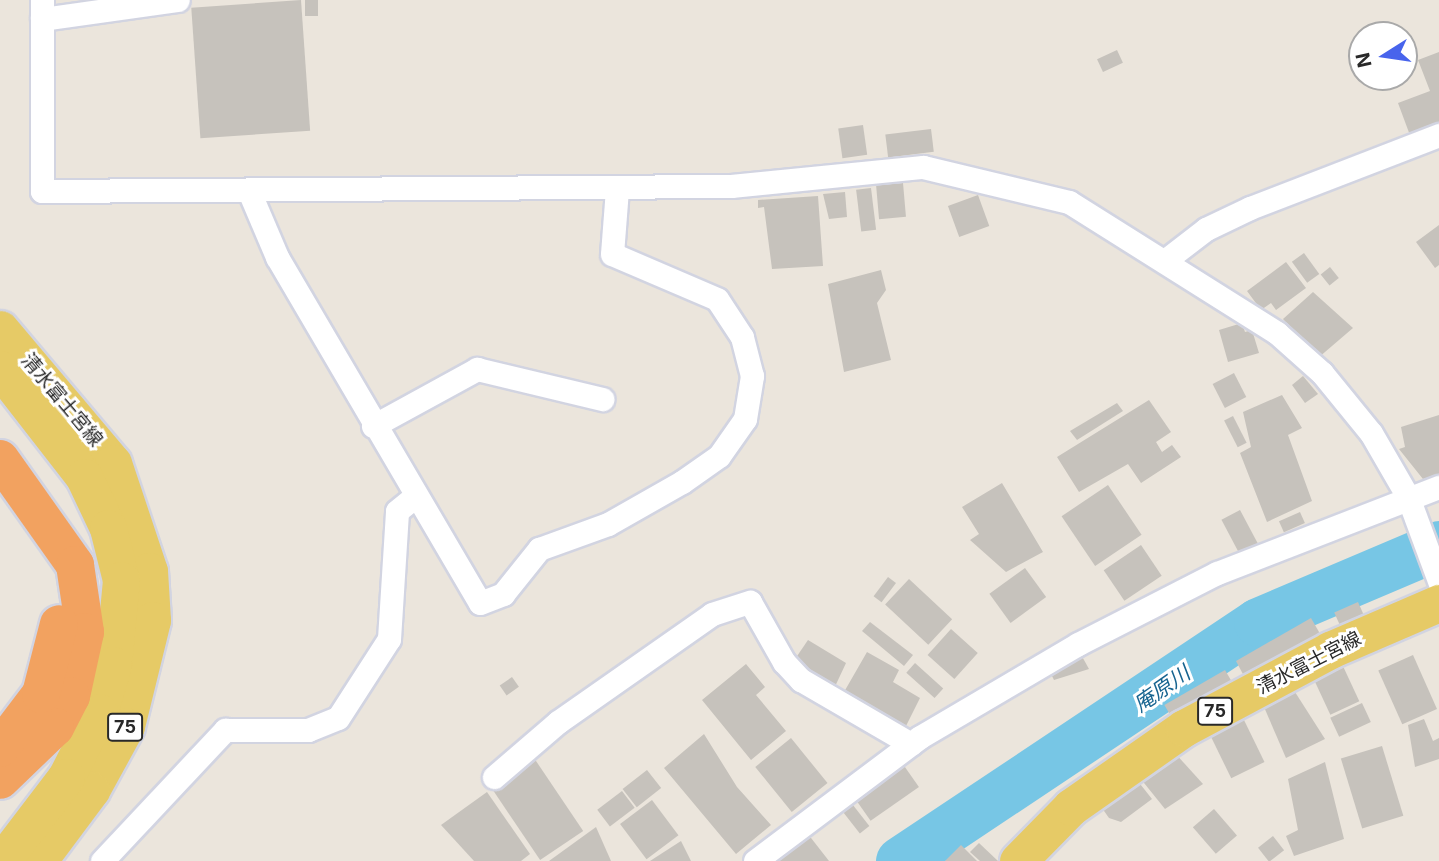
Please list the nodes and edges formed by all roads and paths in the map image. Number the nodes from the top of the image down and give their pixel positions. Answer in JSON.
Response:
{"nodes":[{"id":1,"x":178,"y":0,"type":"edge"},
{"id":2,"x":42,"y":10,"type":"edge"},
{"id":3,"x":1439,"y":135,"type":"edge"},
{"id":4,"x":617,"y":189,"type":"junction"},
{"id":5,"x":249,"y":191,"type":"junction"},
{"id":6,"x":1167,"y":259,"type":"junction"},
{"id":7,"x":0,"y":329,"type":"edge"},
{"id":8,"x":0,"y":369,"type":"edge"},
{"id":9,"x":602,"y":399,"type":"dead end"},
{"id":10,"x":373,"y":426,"type":"junction"},
{"id":11,"x":0,"y":459,"type":"edge"},
{"id":12,"x":1439,"y":487,"type":"edge"},
{"id":13,"x":0,"y":496,"type":"edge"},
{"id":14,"x":413,"y":498,"type":"junction"},
{"id":15,"x":1411,"y":505,"type":"junction"},
{"id":16,"x":135,"y":576,"type":"junction"},
{"id":17,"x":1439,"y":581,"type":"edge"},
{"id":18,"x":1439,"y":603,"type":"edge"},
{"id":19,"x":911,"y":744,"type":"junction"},
{"id":20,"x":0,"y":748,"type":"edge"},
{"id":21,"x":494,"y":776,"type":"dead end"},
{"id":22,"x":0,"y":780,"type":"edge"},
{"id":23,"x":2,"y":861,"type":"edge"},
{"id":24,"x":37,"y":861,"type":"edge"},
{"id":25,"x":102,"y":861,"type":"edge"},
{"id":26,"x":755,"y":861,"type":"edge"},
{"id":27,"x":1018,"y":861,"type":"edge"}],
"edges":[{"from":1,"to":2,"type":"street"},
{"from":2,"to":5,"type":"street"},
{"from":3,"to":6,"type":"street"},
{"from":4,"to":5,"type":"street"},
{"from":4,"to":6,"type":"street"},
{"from":4,"to":14,"type":"street"},
{"from":5,"to":10,"type":"street"},
{"from":6,"to":15,"type":"street"},
{"from":7,"to":16,"type":"main road","name":"清水富士宮線","number":"75"},
{"from":8,"to":16,"type":"main road","name":"清水富士宮線","number":"75"},
{"from":9,"to":10,"type":"street"},
{"from":10,"to":14,"type":"street"},
{"from":11,"to":22,"type":"highway"},
{"from":12,"to":15,"type":"street"},
{"from":13,"to":20,"type":"highway"},
{"from":14,"to":25,"type":"street"},
{"from":15,"to":17,"type":"street"},
{"from":15,"to":19,"type":"street"},
{"from":16,"to":23,"type":"main road","name":"清水富士宮線","number":"75"},
{"from":16,"to":24,"type":"main road","name":"清水富士宮線","number":"75"},
{"from":18,"to":27,"type":"main road","name":"清水富士宮線","number":"75"},
{"from":19,"to":21,"type":"street"},
{"from":19,"to":26,"type":"street"}]}
